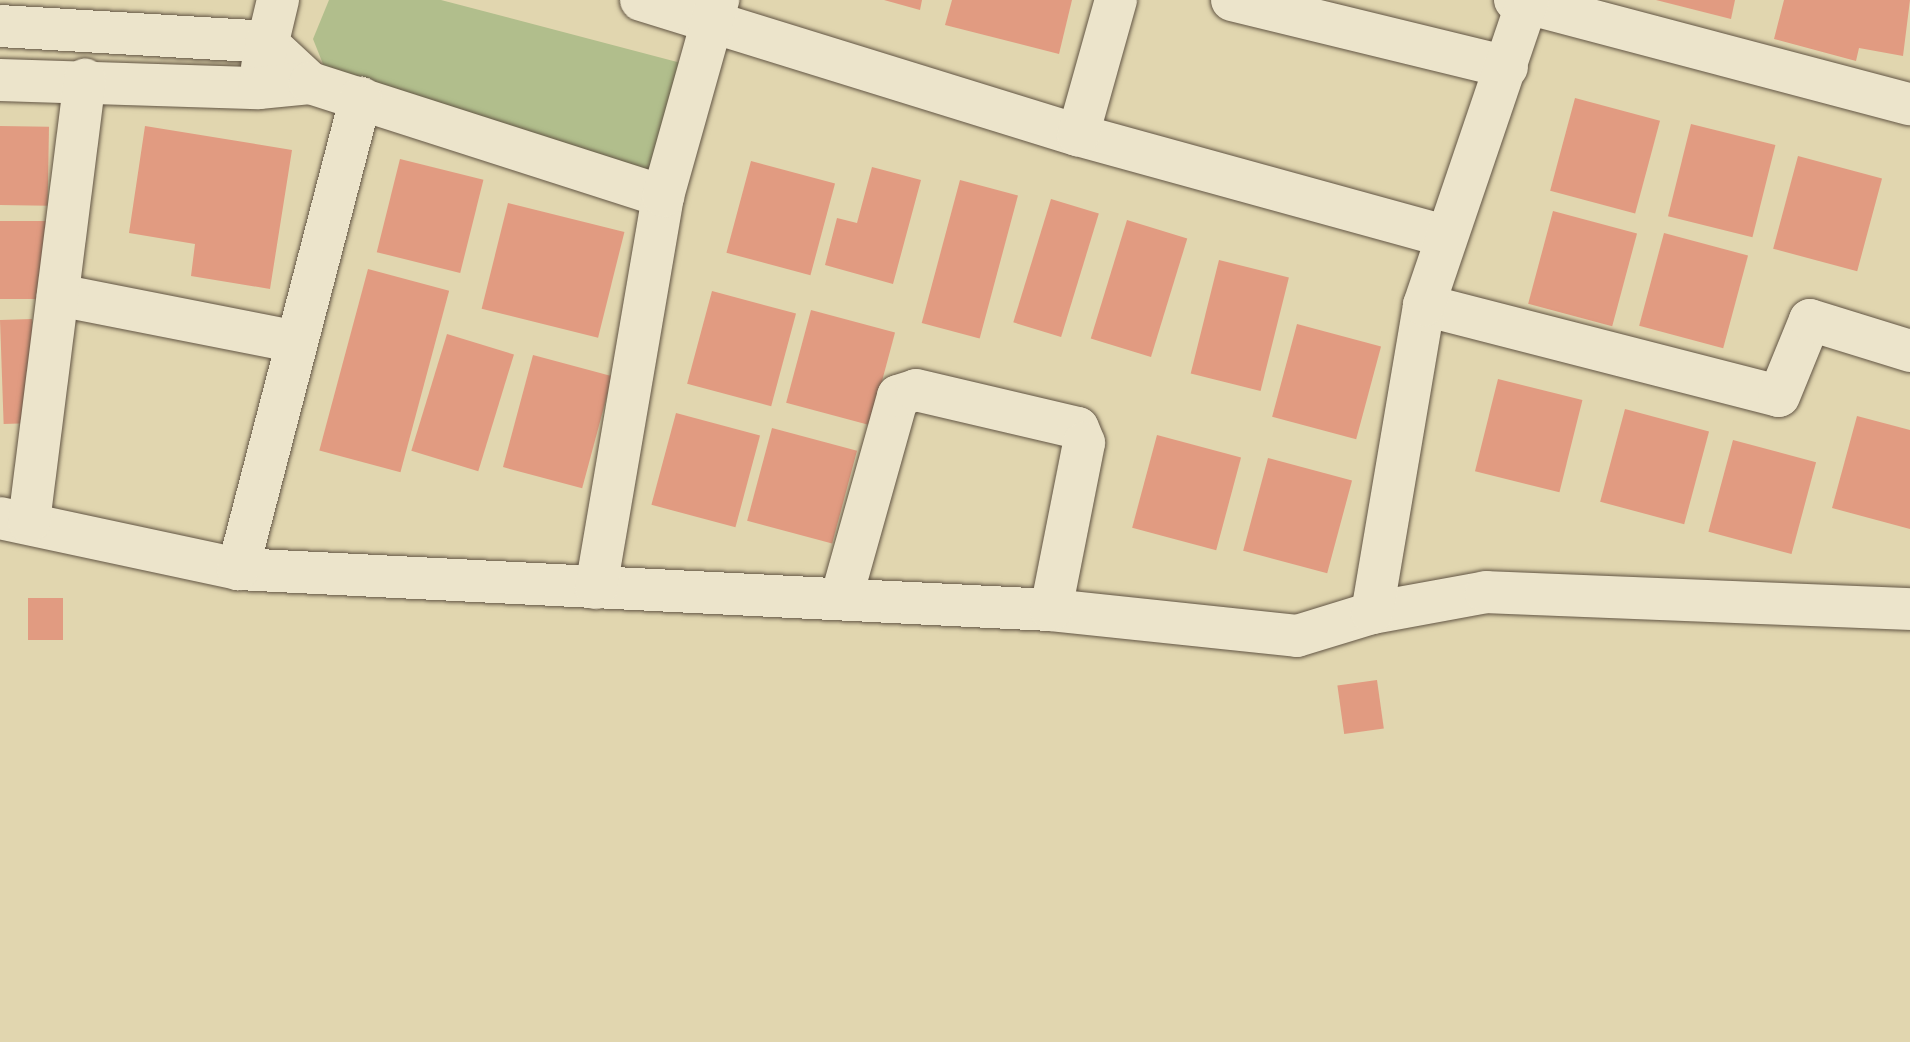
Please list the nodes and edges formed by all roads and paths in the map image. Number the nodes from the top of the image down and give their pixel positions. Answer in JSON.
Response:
{"nodes":[{"id":1,"x":278,"y":0,"type":"edge"},
{"id":2,"x":641,"y":0,"type":"edge"},
{"id":3,"x":1116,"y":0,"type":"edge"},
{"id":4,"x":1232,"y":0,"type":"edge"},
{"id":5,"x":1523,"y":1,"type":"edge"},
{"id":6,"x":715,"y":9,"type":"edge"},
{"id":7,"x":0,"y":26,"type":"edge"},
{"id":8,"x":266,"y":42,"type":"junction"},
{"id":9,"x":1507,"y":66,"type":"junction"},
{"id":10,"x":0,"y":80,"type":"edge"},
{"id":11,"x":85,"y":80,"type":"junction"},
{"id":12,"x":310,"y":83,"type":"junction"},
{"id":13,"x":260,"y":88,"type":"junction"},
{"id":14,"x":361,"y":98,"type":"junction"},
{"id":15,"x":1910,"y":104,"type":"edge"},
{"id":16,"x":1078,"y":135,"type":"junction"},
{"id":17,"x":663,"y":196,"type":"junction"},
{"id":18,"x":1444,"y":236,"type":"junction"},
{"id":19,"x":58,"y":295,"type":"junction"},
{"id":20,"x":1424,"y":304,"type":"junction"},
{"id":21,"x":293,"y":341,"type":"junction"},
{"id":22,"x":1910,"y":352,"type":"edge"},
{"id":23,"x":14,"y":520,"type":"edge"},
{"id":24,"x":238,"y":569,"type":"junction"},
{"id":25,"x":596,"y":588,"type":"junction"},
{"id":26,"x":842,"y":599,"type":"junction"},
{"id":27,"x":1910,"y":609,"type":"edge"},
{"id":28,"x":1051,"y":610,"type":"junction"},
{"id":29,"x":1372,"y":612,"type":"junction"}],
"edges":[{"from":1,"to":8,"type":"street"},
{"from":2,"to":6,"type":"street"},
{"from":3,"to":16,"type":"street"},
{"from":4,"to":9,"type":"street"},
{"from":5,"to":9,"type":"street"},
{"from":5,"to":15,"type":"street"},
{"from":6,"to":16,"type":"street"},
{"from":6,"to":17,"type":"street"},
{"from":7,"to":8,"type":"street"},
{"from":8,"to":12,"type":"street"},
{"from":8,"to":13,"type":"street"},
{"from":9,"to":18,"type":"street"},
{"from":10,"to":11,"type":"street"},
{"from":11,"to":13,"type":"street"},
{"from":11,"to":19,"type":"street"},
{"from":12,"to":13,"type":"street"},
{"from":12,"to":14,"type":"street"},
{"from":14,"to":17,"type":"street"},
{"from":14,"to":21,"type":"street"},
{"from":16,"to":18,"type":"street"},
{"from":17,"to":25,"type":"street"},
{"from":18,"to":20,"type":"street"},
{"from":19,"to":21,"type":"street"},
{"from":19,"to":23,"type":"street"},
{"from":20,"to":22,"type":"street"},
{"from":20,"to":29,"type":"street"},
{"from":21,"to":24,"type":"street"},
{"from":23,"to":24,"type":"street"},
{"from":24,"to":25,"type":"street"},
{"from":25,"to":26,"type":"street"},
{"from":26,"to":28,"type":"street"},
{"from":26,"to":28,"type":"street"},
{"from":27,"to":29,"type":"street"},
{"from":28,"to":29,"type":"street"}]}
